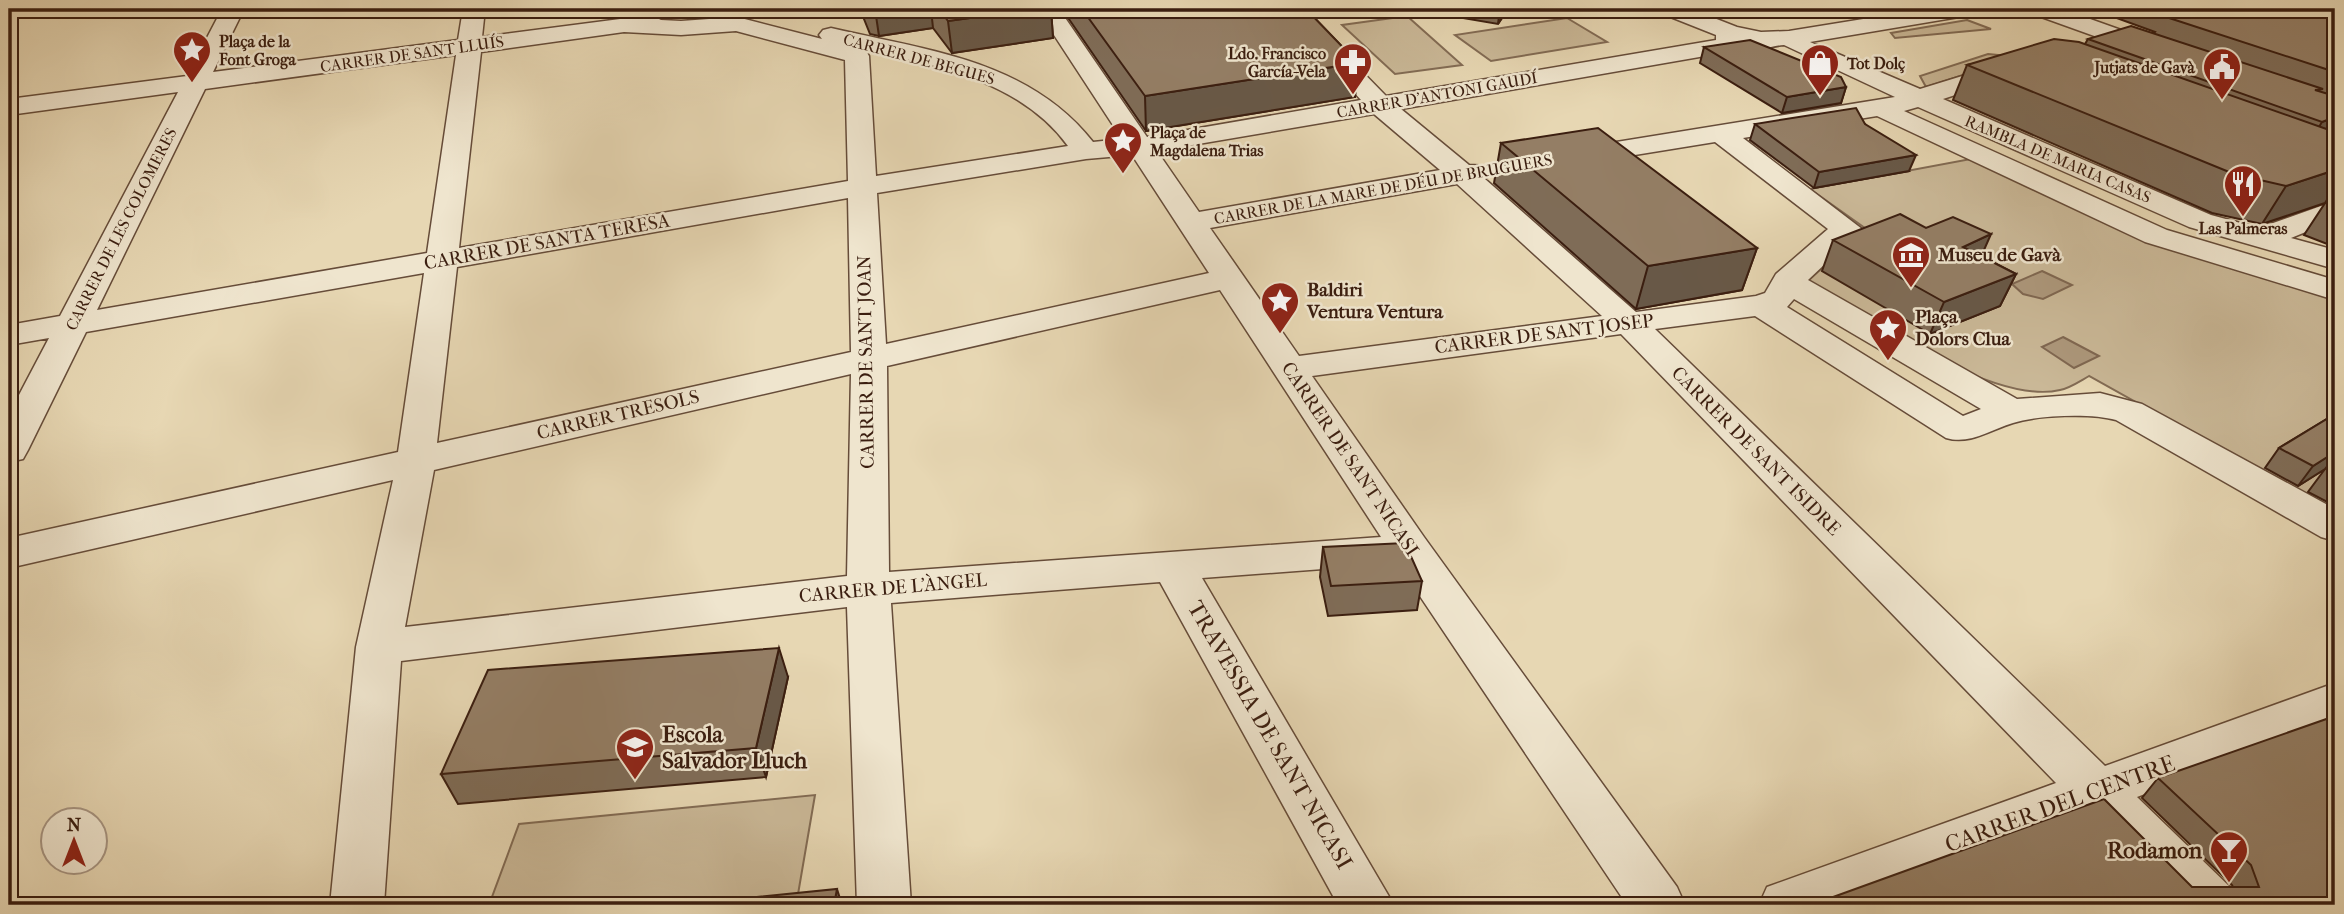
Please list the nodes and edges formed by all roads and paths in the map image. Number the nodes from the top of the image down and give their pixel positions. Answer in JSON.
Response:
{"nodes":[{"id":1,"x":233,"y":9,"type":"edge"},
{"id":2,"x":474,"y":9,"type":"edge"},
{"id":3,"x":732,"y":9,"type":"edge"},
{"id":4,"x":1048,"y":9,"type":"edge"},
{"id":5,"x":1289,"y":9,"type":"edge"},
{"id":6,"x":1671,"y":9,"type":"edge"},
{"id":7,"x":1965,"y":9,"type":"edge"},
{"id":8,"x":2041,"y":9,"type":"edge"},
{"id":9,"x":2071,"y":9,"type":"edge"},
{"id":10,"x":625,"y":26,"type":"junction"},
{"id":11,"x":1789,"y":38,"type":"junction"},
{"id":12,"x":1734,"y":39,"type":"junction"},
{"id":13,"x":854,"y":40,"type":"junction"},
{"id":14,"x":467,"y":47,"type":"junction"},
{"id":15,"x":2032,"y":63,"type":"edge"},
{"id":16,"x":197,"y":83,"type":"junction"},
{"id":17,"x":1917,"y":98,"type":"junction"},
{"id":18,"x":1380,"y":105,"type":"junction"},
{"id":19,"x":9,"y":107,"type":"edge"},
{"id":20,"x":1878,"y":108,"type":"junction"},
{"id":21,"x":1720,"y":133,"type":"junction"},
{"id":22,"x":1140,"y":146,"type":"junction"},
{"id":23,"x":1086,"y":151,"type":"junction"},
{"id":24,"x":1593,"y":153,"type":"junction"},
{"id":25,"x":1541,"y":162,"type":"edge"},
{"id":26,"x":1502,"y":168,"type":"dead end"},
{"id":27,"x":1463,"y":174,"type":"junction"},
{"id":28,"x":1626,"y":179,"type":"edge"},
{"id":29,"x":863,"y":187,"type":"junction"},
{"id":30,"x":2335,"y":210,"type":"edge"},
{"id":31,"x":1192,"y":222,"type":"junction"},
{"id":32,"x":2262,"y":238,"type":"junction"},
{"id":33,"x":2335,"y":260,"type":"edge"},
{"id":34,"x":442,"y":261,"type":"junction"},
{"id":35,"x":1228,"y":278,"type":"junction"},
{"id":36,"x":2335,"y":290,"type":"edge"},
{"id":37,"x":1770,"y":292,"type":"junction"},
{"id":38,"x":1629,"y":323,"type":"junction"},
{"id":39,"x":71,"y":324,"type":"junction"},
{"id":40,"x":9,"y":335,"type":"edge"},
{"id":41,"x":869,"y":359,"type":"junction"},
{"id":42,"x":1290,"y":368,"type":"junction"},
{"id":43,"x":9,"y":450,"type":"edge"},
{"id":44,"x":416,"y":461,"type":"junction"},
{"id":45,"x":2335,"y":527,"type":"edge"},
{"id":46,"x":1409,"y":547,"type":"junction"},
{"id":47,"x":9,"y":553,"type":"edge"},
{"id":48,"x":1173,"y":566,"type":"junction"},
{"id":49,"x":868,"y":589,"type":"junction"},
{"id":50,"x":379,"y":647,"type":"junction"},
{"id":51,"x":2335,"y":702,"type":"edge"},
{"id":52,"x":2095,"y":791,"type":"junction"},
{"id":53,"x":357,"y":905,"type":"edge"},
{"id":54,"x":884,"y":905,"type":"edge"},
{"id":55,"x":1367,"y":905,"type":"edge"},
{"id":56,"x":1658,"y":905,"type":"edge"},
{"id":57,"x":1786,"y":905,"type":"edge"},
{"id":58,"x":2211,"y":905,"type":"edge"}],
"edges":[{"from":1,"to":16,"type":"street","name":"CARRER DE LES COLOMERES"},
{"from":2,"to":14,"type":"street"},
{"from":3,"to":10,"type":"street","name":"CARRER DE SANT LLUÍS"},
{"from":3,"to":13,"type":"street","name":"CARRER DE BEGUES"},
{"from":4,"to":22,"type":"street","name":"CARRER DE SANT NICASI"},
{"from":5,"to":18,"type":"street","name":"CARRER DE SANT ISIDRE"},
{"from":6,"to":12,"type":"street"},
{"from":7,"to":11,"type":"street"},
{"from":8,"to":9,"type":"street"},
{"from":10,"to":13,"type":"street"},
{"from":10,"to":14,"type":"street","name":"CARRER DE SANT LLUÍS"},
{"from":11,"to":12,"type":"street","name":"CARRER D'ANTONI GAUDÍ"},
{"from":11,"to":17,"type":"street","name":"RAMBLA DE MARIA CASAS"},
{"from":12,"to":18,"type":"street","name":"CARRER D'ANTONI GAUDÍ"},
{"from":13,"to":23,"type":"street","name":"CARRER DE BEGUES"},
{"from":13,"to":29,"type":"street","name":"CARRER DE SANT JOAN"},
{"from":14,"to":16,"type":"street","name":"CARRER DE SANT LLUÍS"},
{"from":14,"to":34,"type":"street"},
{"from":15,"to":17,"type":"street","name":"CARRER DE LA MARE DE DÉU DE BRUGUERS"},
{"from":16,"to":19,"type":"street","name":"CARRER DE SANT LLUÍS"},
{"from":16,"to":39,"type":"street","name":"CARRER DE LES COLOMERES"},
{"from":17,"to":20,"type":"street","name":"CARRER DE LA MARE DE DÉU DE BRUGUERS"},
{"from":17,"to":32,"type":"street","name":"RAMBLA DE MARIA CASAS"},
{"from":18,"to":22,"type":"street","name":"CARRER D'ANTONI GAUDÍ"},
{"from":18,"to":27,"type":"street","name":"CARRER DE SANT ISIDRE"},
{"from":20,"to":21,"type":"street","name":"CARRER DE LA MARE DE DÉU DE BRUGUERS"},
{"from":20,"to":36,"type":"street","name":"RAMBLA DE MARIA CASAS"},
{"from":21,"to":24,"type":"street","name":"CARRER DE LA MARE DE DÉU DE BRUGUERS"},
{"from":21,"to":37,"type":"street"},
{"from":22,"to":23,"type":"street"},
{"from":22,"to":31,"type":"street","name":"CARRER DE SANT NICASI"},
{"from":23,"to":29,"type":"street","name":"CARRER DE SANTA TERESA"},
{"from":24,"to":25,"type":"street","name":"CARRER DE LA MARE DE DÉU DE BRUGUERS"},
{"from":24,"to":28,"type":"street"},
{"from":26,"to":27,"type":"street","name":"CARRER DE LA MARE DE DÉU DE BRUGUERS"},
{"from":27,"to":31,"type":"street","name":"CARRER DE LA MARE DE DÉU DE BRUGUERS"},
{"from":27,"to":38,"type":"street","name":"CARRER DE SANT ISIDRE"},
{"from":29,"to":34,"type":"street","name":"CARRER DE SANTA TERESA"},
{"from":29,"to":41,"type":"street","name":"CARRER DE SANT JOAN"},
{"from":30,"to":32,"type":"street"},
{"from":31,"to":35,"type":"street","name":"CARRER DE SANT NICASI"},
{"from":32,"to":33,"type":"street","name":"RAMBLA DE MARIA CASAS"},
{"from":34,"to":39,"type":"street","name":"CARRER DE SANTA TERESA"},
{"from":34,"to":44,"type":"street"},
{"from":35,"to":41,"type":"street","name":"CARRER TRESOLS"},
{"from":35,"to":42,"type":"street","name":"CARRER DE SANT NICASI"},
{"from":37,"to":38,"type":"street","name":"CARRER DE SANT JOSEP"},
{"from":37,"to":45,"type":"street"},
{"from":38,"to":42,"type":"street","name":"CARRER DE SANT JOSEP"},
{"from":38,"to":52,"type":"street","name":"CARRER DE SANT ISIDRE"},
{"from":39,"to":40,"type":"street","name":"CARRER DE SANTA TERESA"},
{"from":39,"to":43,"type":"street","name":"CARRER DE LES COLOMERES"},
{"from":41,"to":44,"type":"street","name":"CARRER TRESOLS"},
{"from":41,"to":49,"type":"street","name":"CARRER DE SANT JOAN"},
{"from":42,"to":46,"type":"street","name":"CARRER DE SANT NICASI"},
{"from":44,"to":47,"type":"street","name":"CARRER TRESOLS"},
{"from":44,"to":50,"type":"street"},
{"from":46,"to":48,"type":"street","name":"CARRER DE L'ÀNGEL"},
{"from":46,"to":56,"type":"street","name":"CARRER DE SANT NICASI"},
{"from":48,"to":49,"type":"street","name":"CARRER DE L'ÀNGEL"},
{"from":48,"to":55,"type":"street","name":"TRAVESSIA DE SANT NICASI"},
{"from":49,"to":50,"type":"street","name":"CARRER DE L'ÀNGEL"},
{"from":49,"to":54,"type":"street","name":"CARRER DE SANT JOAN"},
{"from":50,"to":53,"type":"street"},
{"from":51,"to":52,"type":"street","name":"CARRER DEL CENTRE"},
{"from":52,"to":57,"type":"street","name":"CARRER DEL CENTRE"},
{"from":52,"to":58,"type":"street","name":"CARRER DE SANT ISIDRE"}]}
